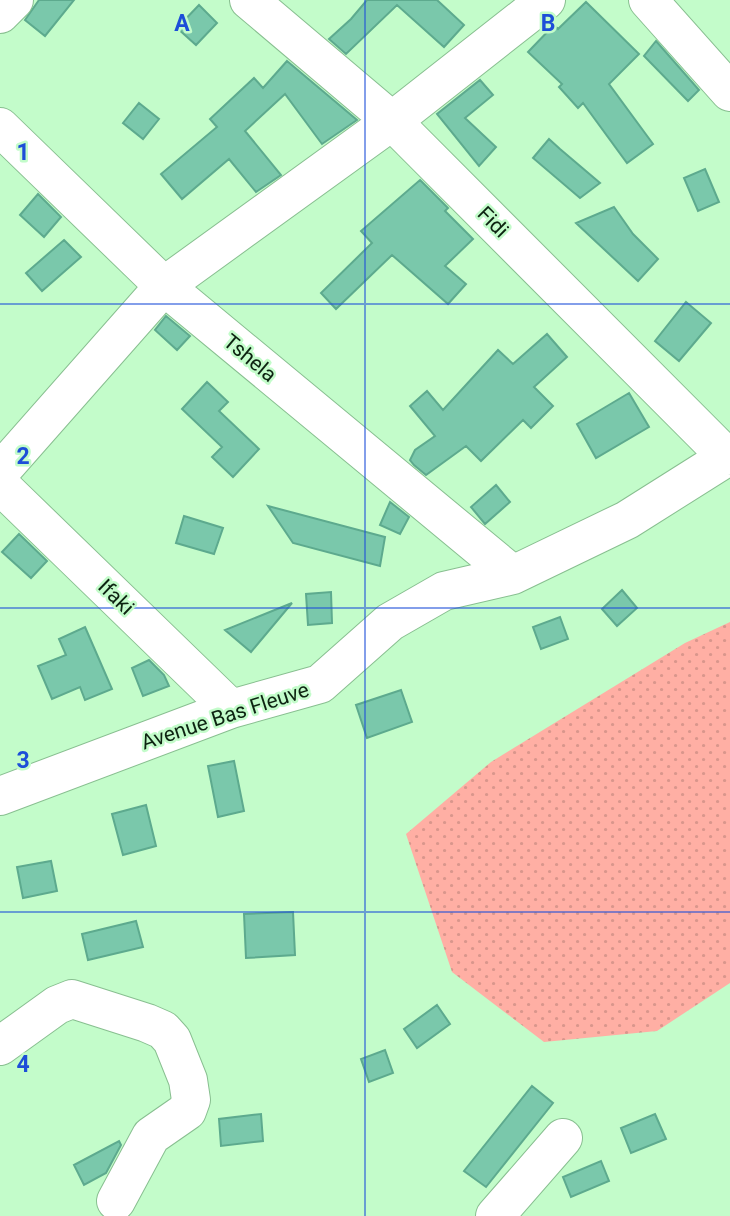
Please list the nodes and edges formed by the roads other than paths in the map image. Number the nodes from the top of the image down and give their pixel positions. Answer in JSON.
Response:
{"nodes":[{"id":1,"x":14,"y":0,"type":"edge"},
{"id":2,"x":249,"y":0,"type":"edge"},
{"id":3,"x":546,"y":0,"type":"edge"},
{"id":4,"x":648,"y":0,"type":"edge"},
{"id":5,"x":0,"y":14,"type":"edge"},
{"id":6,"x":730,"y":92,"type":"edge"},
{"id":7,"x":392,"y":121,"type":"junction"},
{"id":8,"x":0,"y":127,"type":"edge"},
{"id":9,"x":163,"y":286,"type":"junction"},
{"id":10,"x":728,"y":455,"type":"edge"},
{"id":11,"x":0,"y":472,"type":"edge"},
{"id":12,"x":0,"y":485,"type":"edge"},
{"id":13,"x":513,"y":575,"type":"junction"},
{"id":14,"x":231,"y":709,"type":"junction"},
{"id":15,"x":0,"y":796,"type":"edge"},
{"id":16,"x":0,"y":1046,"type":"edge"},
{"id":17,"x":563,"y":1139,"type":"dead end"},
{"id":18,"x":108,"y":1211,"type":"edge"},
{"id":19,"x":495,"y":1216,"type":"edge"}],
"edges":[{"from":1,"to":5,"type":"street"},
{"from":2,"to":7,"type":"street","name":"Fidi"},
{"from":3,"to":7,"type":"street"},
{"from":4,"to":6,"type":"street"},
{"from":7,"to":9,"type":"street"},
{"from":7,"to":10,"type":"street","name":"Fidi"},
{"from":8,"to":9,"type":"street","name":"Tshela"},
{"from":9,"to":11,"type":"street"},
{"from":9,"to":13,"type":"street","name":"Tshela"},
{"from":10,"to":13,"type":"street","name":"Avenue Bas Fleuve"},
{"from":12,"to":14,"type":"street","name":"Ifaki"},
{"from":13,"to":14,"type":"street","name":"Avenue Bas Fleuve"},
{"from":14,"to":15,"type":"street","name":"Avenue Bas Fleuve"},
{"from":16,"to":18,"type":"street"},
{"from":17,"to":19,"type":"street"}]}
